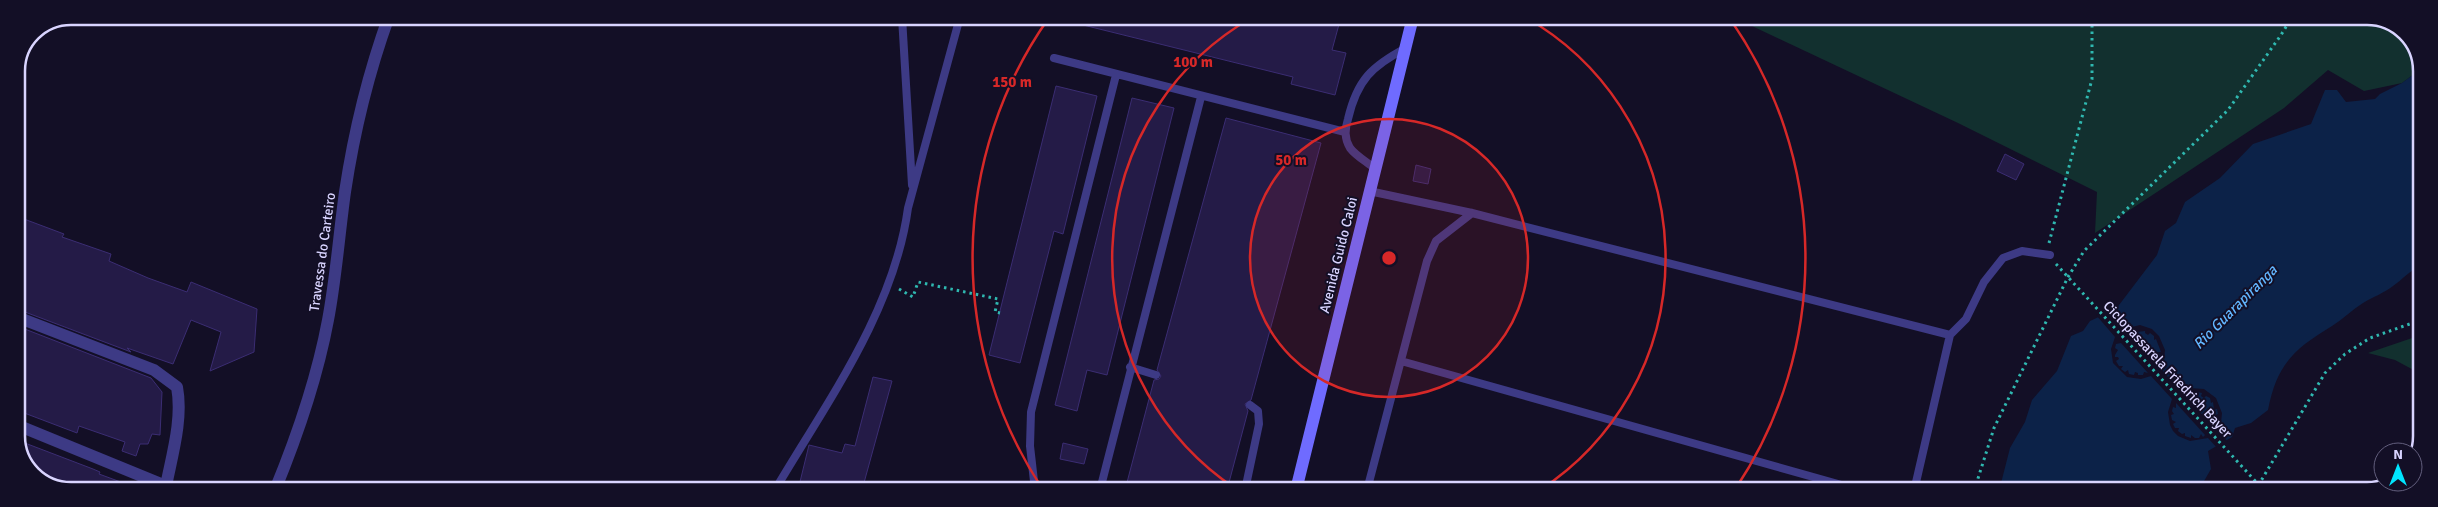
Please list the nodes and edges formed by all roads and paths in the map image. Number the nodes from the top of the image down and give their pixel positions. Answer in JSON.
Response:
{"nodes":[{"id":1,"x":386,"y":25,"type":"edge"},
{"id":2,"x":902,"y":25,"type":"edge"},
{"id":3,"x":958,"y":25,"type":"edge"},
{"id":4,"x":1413,"y":25,"type":"edge"},
{"id":5,"x":2092,"y":25,"type":"edge"},
{"id":6,"x":2286,"y":25,"type":"edge"},
{"id":7,"x":1406,"y":48,"type":"junction"},
{"id":8,"x":1054,"y":58,"type":"dead end"},
{"id":9,"x":1116,"y":75,"type":"junction"},
{"id":10,"x":1201,"y":97,"type":"junction"},
{"id":11,"x":1345,"y":132,"type":"junction"},
{"id":12,"x":1374,"y":168,"type":"junction"},
{"id":13,"x":1369,"y":191,"type":"junction"},
{"id":14,"x":912,"y":192,"type":"junction"},
{"id":15,"x":1472,"y":213,"type":"junction"},
{"id":16,"x":2050,"y":255,"type":"junction"},
{"id":17,"x":2068,"y":277,"type":"junction"},
{"id":18,"x":913,"y":297,"type":"dead end"},
{"id":19,"x":1000,"y":313,"type":"dead end"},
{"id":20,"x":25,"y":320,"type":"edge"},
{"id":21,"x":2413,"y":323,"type":"edge"},
{"id":22,"x":1950,"y":335,"type":"junction"},
{"id":23,"x":1401,"y":361,"type":"junction"},
{"id":24,"x":1130,"y":367,"type":"junction"},
{"id":25,"x":1156,"y":375,"type":"dead end"},
{"id":26,"x":1250,"y":405,"type":"dead end"},
{"id":27,"x":25,"y":428,"type":"edge"},
{"id":28,"x":156,"y":482,"type":"edge"},
{"id":29,"x":172,"y":482,"type":"edge"},
{"id":30,"x":278,"y":482,"type":"edge"},
{"id":31,"x":780,"y":482,"type":"edge"},
{"id":32,"x":1034,"y":482,"type":"edge"},
{"id":33,"x":1102,"y":482,"type":"edge"},
{"id":34,"x":1246,"y":482,"type":"edge"},
{"id":35,"x":1298,"y":482,"type":"edge"},
{"id":36,"x":1369,"y":482,"type":"edge"},
{"id":37,"x":1834,"y":482,"type":"edge"},
{"id":38,"x":1916,"y":482,"type":"edge"},
{"id":39,"x":1977,"y":482,"type":"edge"},
{"id":40,"x":2256,"y":482,"type":"edge"},
{"id":41,"x":2259,"y":482,"type":"edge"}],
"edges":[{"from":1,"to":30,"type":"street","name":"Travessa do Carteiro"},
{"from":2,"to":14,"type":"lane"},
{"from":3,"to":14,"type":"lane"},
{"from":4,"to":7,"type":"main road","name":"Avenida Guido Caloi"},
{"from":5,"to":16,"type":"path"},
{"from":6,"to":17,"type":"path"},
{"from":7,"to":11,"type":"lane"},
{"from":7,"to":12,"type":"main road","name":"Avenida Guido Caloi"},
{"from":8,"to":9,"type":"lane"},
{"from":9,"to":10,"type":"lane"},
{"from":9,"to":32,"type":"lane"},
{"from":10,"to":11,"type":"lane"},
{"from":10,"to":24,"type":"lane"},
{"from":11,"to":12,"type":"lane"},
{"from":12,"to":13,"type":"main road","name":"Avenida Guido Caloi"},
{"from":13,"to":15,"type":"lane"},
{"from":13,"to":35,"type":"main road","name":"Avenida Guido Caloi"},
{"from":14,"to":31,"type":"lane"},
{"from":15,"to":22,"type":"lane"},
{"from":15,"to":23,"type":"lane"},
{"from":16,"to":17,"type":"path","name":"Ciclopassarela Friedrich Bayer"},
{"from":16,"to":22,"type":"lane"},
{"from":17,"to":39,"type":"path"},
{"from":17,"to":40,"type":"path","name":"Ciclopassarela Friedrich Bayer"},
{"from":18,"to":19,"type":"path"},
{"from":20,"to":29,"type":"street"},
{"from":21,"to":41,"type":"path"},
{"from":22,"to":38,"type":"lane"},
{"from":23,"to":36,"type":"lane"},
{"from":23,"to":37,"type":"lane"},
{"from":24,"to":25,"type":"lane"},
{"from":24,"to":33,"type":"lane"},
{"from":26,"to":34,"type":"lane"},
{"from":27,"to":28,"type":"street"}]}
